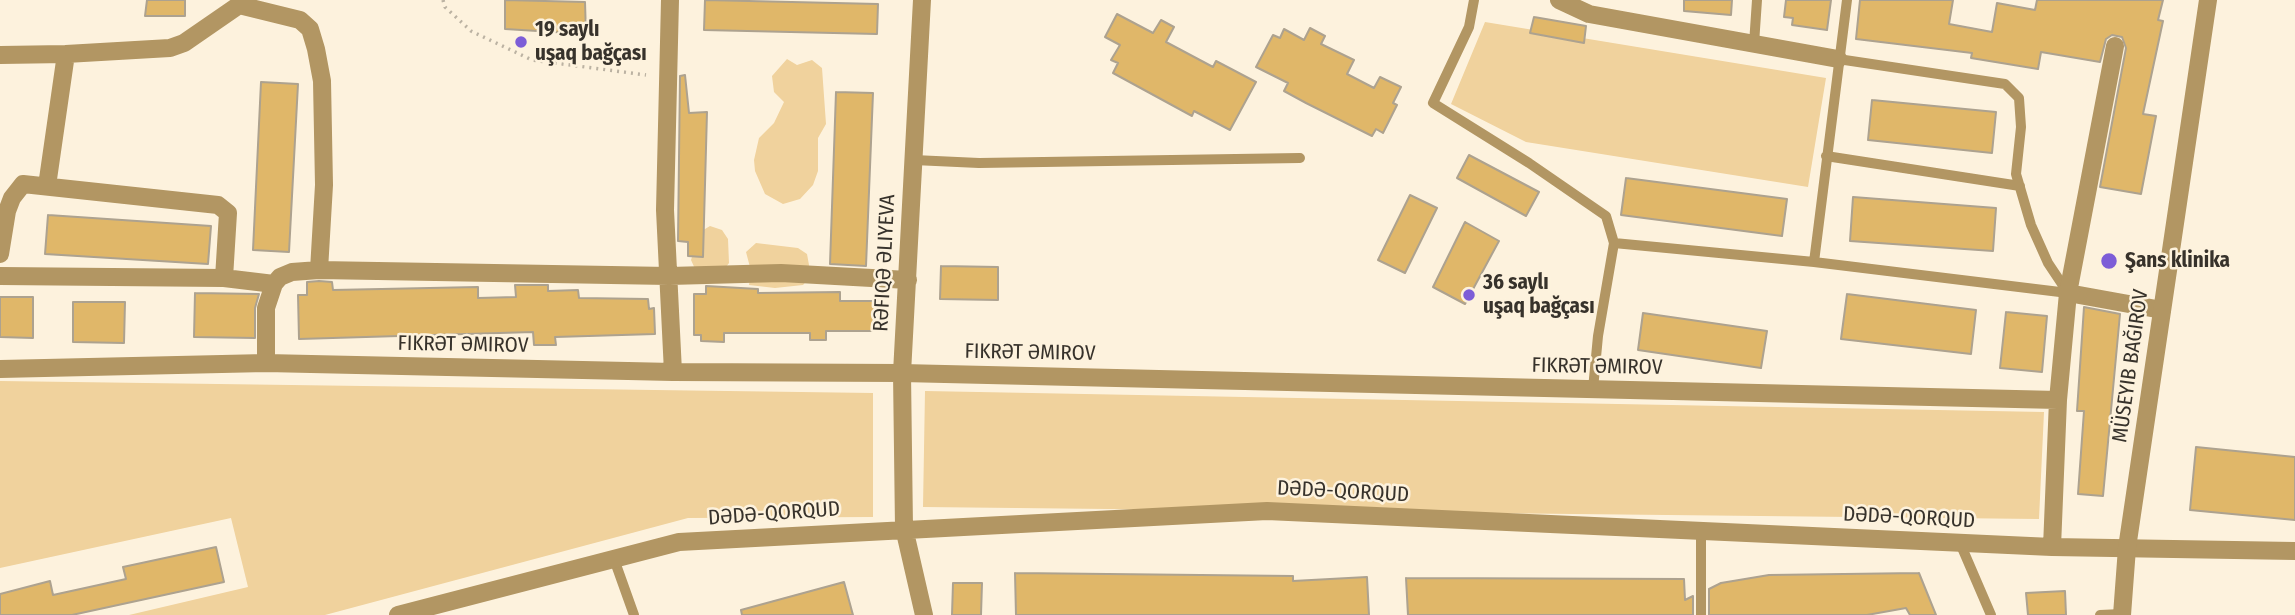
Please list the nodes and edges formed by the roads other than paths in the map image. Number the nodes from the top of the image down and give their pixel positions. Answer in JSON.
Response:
{"nodes":[{"id":1,"x":670,"y":0,"type":"edge"},
{"id":2,"x":922,"y":0,"type":"edge"},
{"id":3,"x":1474,"y":0,"type":"edge"},
{"id":4,"x":1559,"y":0,"type":"edge"},
{"id":5,"x":1757,"y":0,"type":"edge"},
{"id":6,"x":1847,"y":0,"type":"edge"},
{"id":7,"x":2208,"y":0,"type":"edge"},
{"id":8,"x":239,"y":2,"type":"edge"},
{"id":9,"x":1755,"y":44,"type":"junction"},
{"id":10,"x":2115,"y":46,"type":"dead end"},
{"id":11,"x":0,"y":54,"type":"edge"},
{"id":12,"x":66,"y":54,"type":"junction"},
{"id":13,"x":1838,"y":59,"type":"junction"},
{"id":14,"x":1826,"y":156,"type":"junction"},
{"id":15,"x":1300,"y":158,"type":"dead end"},
{"id":16,"x":914,"y":160,"type":"junction"},
{"id":17,"x":47,"y":186,"type":"junction"},
{"id":18,"x":2020,"y":186,"type":"junction"},
{"id":19,"x":1614,"y":243,"type":"junction"},
{"id":20,"x":0,"y":254,"type":"edge"},
{"id":21,"x":1814,"y":262,"type":"junction"},
{"id":22,"x":319,"y":270,"type":"junction"},
{"id":23,"x":0,"y":276,"type":"edge"},
{"id":24,"x":669,"y":276,"type":"junction"},
{"id":25,"x":224,"y":278,"type":"junction"},
{"id":26,"x":908,"y":280,"type":"junction"},
{"id":27,"x":274,"y":284,"type":"junction"},
{"id":28,"x":2068,"y":293,"type":"junction"},
{"id":29,"x":2162,"y":310,"type":"junction"},
{"id":30,"x":266,"y":363,"type":"junction"},
{"id":31,"x":0,"y":369,"type":"edge"},
{"id":32,"x":673,"y":372,"type":"junction"},
{"id":33,"x":902,"y":373,"type":"junction"},
{"id":34,"x":1593,"y":389,"type":"junction"},
{"id":35,"x":2059,"y":400,"type":"junction"},
{"id":36,"x":904,"y":528,"type":"junction"},
{"id":37,"x":1701,"y":531,"type":"junction"},
{"id":38,"x":1960,"y":543,"type":"junction"},
{"id":39,"x":2052,"y":547,"type":"junction"},
{"id":40,"x":2127,"y":548,"type":"junction"},
{"id":41,"x":2295,"y":551,"type":"edge"},
{"id":42,"x":614,"y":559,"type":"junction"},
{"id":43,"x":418,"y":613,"type":"edge"},
{"id":44,"x":2122,"y":614,"type":"edge"},
{"id":45,"x":398,"y":615,"type":"edge"},
{"id":46,"x":635,"y":615,"type":"edge"},
{"id":47,"x":924,"y":615,"type":"edge"},
{"id":48,"x":1701,"y":615,"type":"edge"},
{"id":49,"x":1991,"y":615,"type":"edge"},
{"id":50,"x":2100,"y":615,"type":"edge"}],
"edges":[{"from":1,"to":24,"type":"street"},
{"from":2,"to":16,"type":"street","name":"RƏFIQƏ ƏLIYEVA"},
{"from":3,"to":19,"type":"lane"},
{"from":4,"to":9,"type":"street"},
{"from":5,"to":9,"type":"lane"},
{"from":6,"to":13,"type":"lane"},
{"from":7,"to":29,"type":"street"},
{"from":8,"to":12,"type":"street"},
{"from":8,"to":22,"type":"street"},
{"from":9,"to":13,"type":"street"},
{"from":10,"to":28,"type":"street"},
{"from":11,"to":12,"type":"street"},
{"from":12,"to":17,"type":"street"},
{"from":13,"to":14,"type":"lane"},
{"from":13,"to":18,"type":"lane"},
{"from":14,"to":18,"type":"lane"},
{"from":14,"to":21,"type":"lane"},
{"from":15,"to":16,"type":"lane"},
{"from":16,"to":26,"type":"street","name":"RƏFIQƏ ƏLIYEVA"},
{"from":17,"to":20,"type":"street"},
{"from":17,"to":25,"type":"street"},
{"from":18,"to":28,"type":"lane"},
{"from":19,"to":21,"type":"lane"},
{"from":19,"to":34,"type":"lane"},
{"from":21,"to":28,"type":"lane"},
{"from":22,"to":24,"type":"street"},
{"from":22,"to":27,"type":"street"},
{"from":23,"to":25,"type":"street"},
{"from":24,"to":26,"type":"street"},
{"from":24,"to":32,"type":"street"},
{"from":25,"to":27,"type":"street"},
{"from":26,"to":33,"type":"street","name":"RƏFIQƏ ƏLIYEVA"},
{"from":27,"to":30,"type":"street"},
{"from":28,"to":29,"type":"street"},
{"from":28,"to":35,"type":"street"},
{"from":29,"to":40,"type":"street"},
{"from":30,"to":31,"type":"street","name":"FIKRƏT ƏMIROV"},
{"from":30,"to":32,"type":"street","name":"FIKRƏT ƏMIROV"},
{"from":32,"to":33,"type":"street","name":"FIKRƏT ƏMIROV"},
{"from":33,"to":34,"type":"street","name":"FIKRƏT ƏMIROV"},
{"from":33,"to":36,"type":"street","name":"RƏFIQƏ ƏLIYEVA"},
{"from":34,"to":35,"type":"street","name":"FIKRƏT ƏMIROV"},
{"from":35,"to":39,"type":"street"},
{"from":36,"to":37,"type":"street","name":"DƏDƏ-QORQUD"},
{"from":36,"to":42,"type":"street","name":"DƏDƏ-QORQUD"},
{"from":36,"to":47,"type":"street","name":"RƏFIQƏ ƏLIYEVA"},
{"from":37,"to":38,"type":"street","name":"DƏDƏ-QORQUD"},
{"from":37,"to":48,"type":"lane"},
{"from":38,"to":39,"type":"street","name":"DƏDƏ-QORQUD"},
{"from":38,"to":49,"type":"lane"},
{"from":39,"to":40,"type":"street","name":"DƏDƏ-QORQUD"},
{"from":40,"to":41,"type":"street","name":"DƏDƏ-QORQUD"},
{"from":40,"to":44,"type":"street"},
{"from":42,"to":43,"type":"street","name":"DƏDƏ-QORQUD"},
{"from":42,"to":46,"type":"lane"},
{"from":43,"to":45,"type":"street","name":"DƏDƏ-QORQUD"},
{"from":44,"to":50,"type":"lane"}]}
